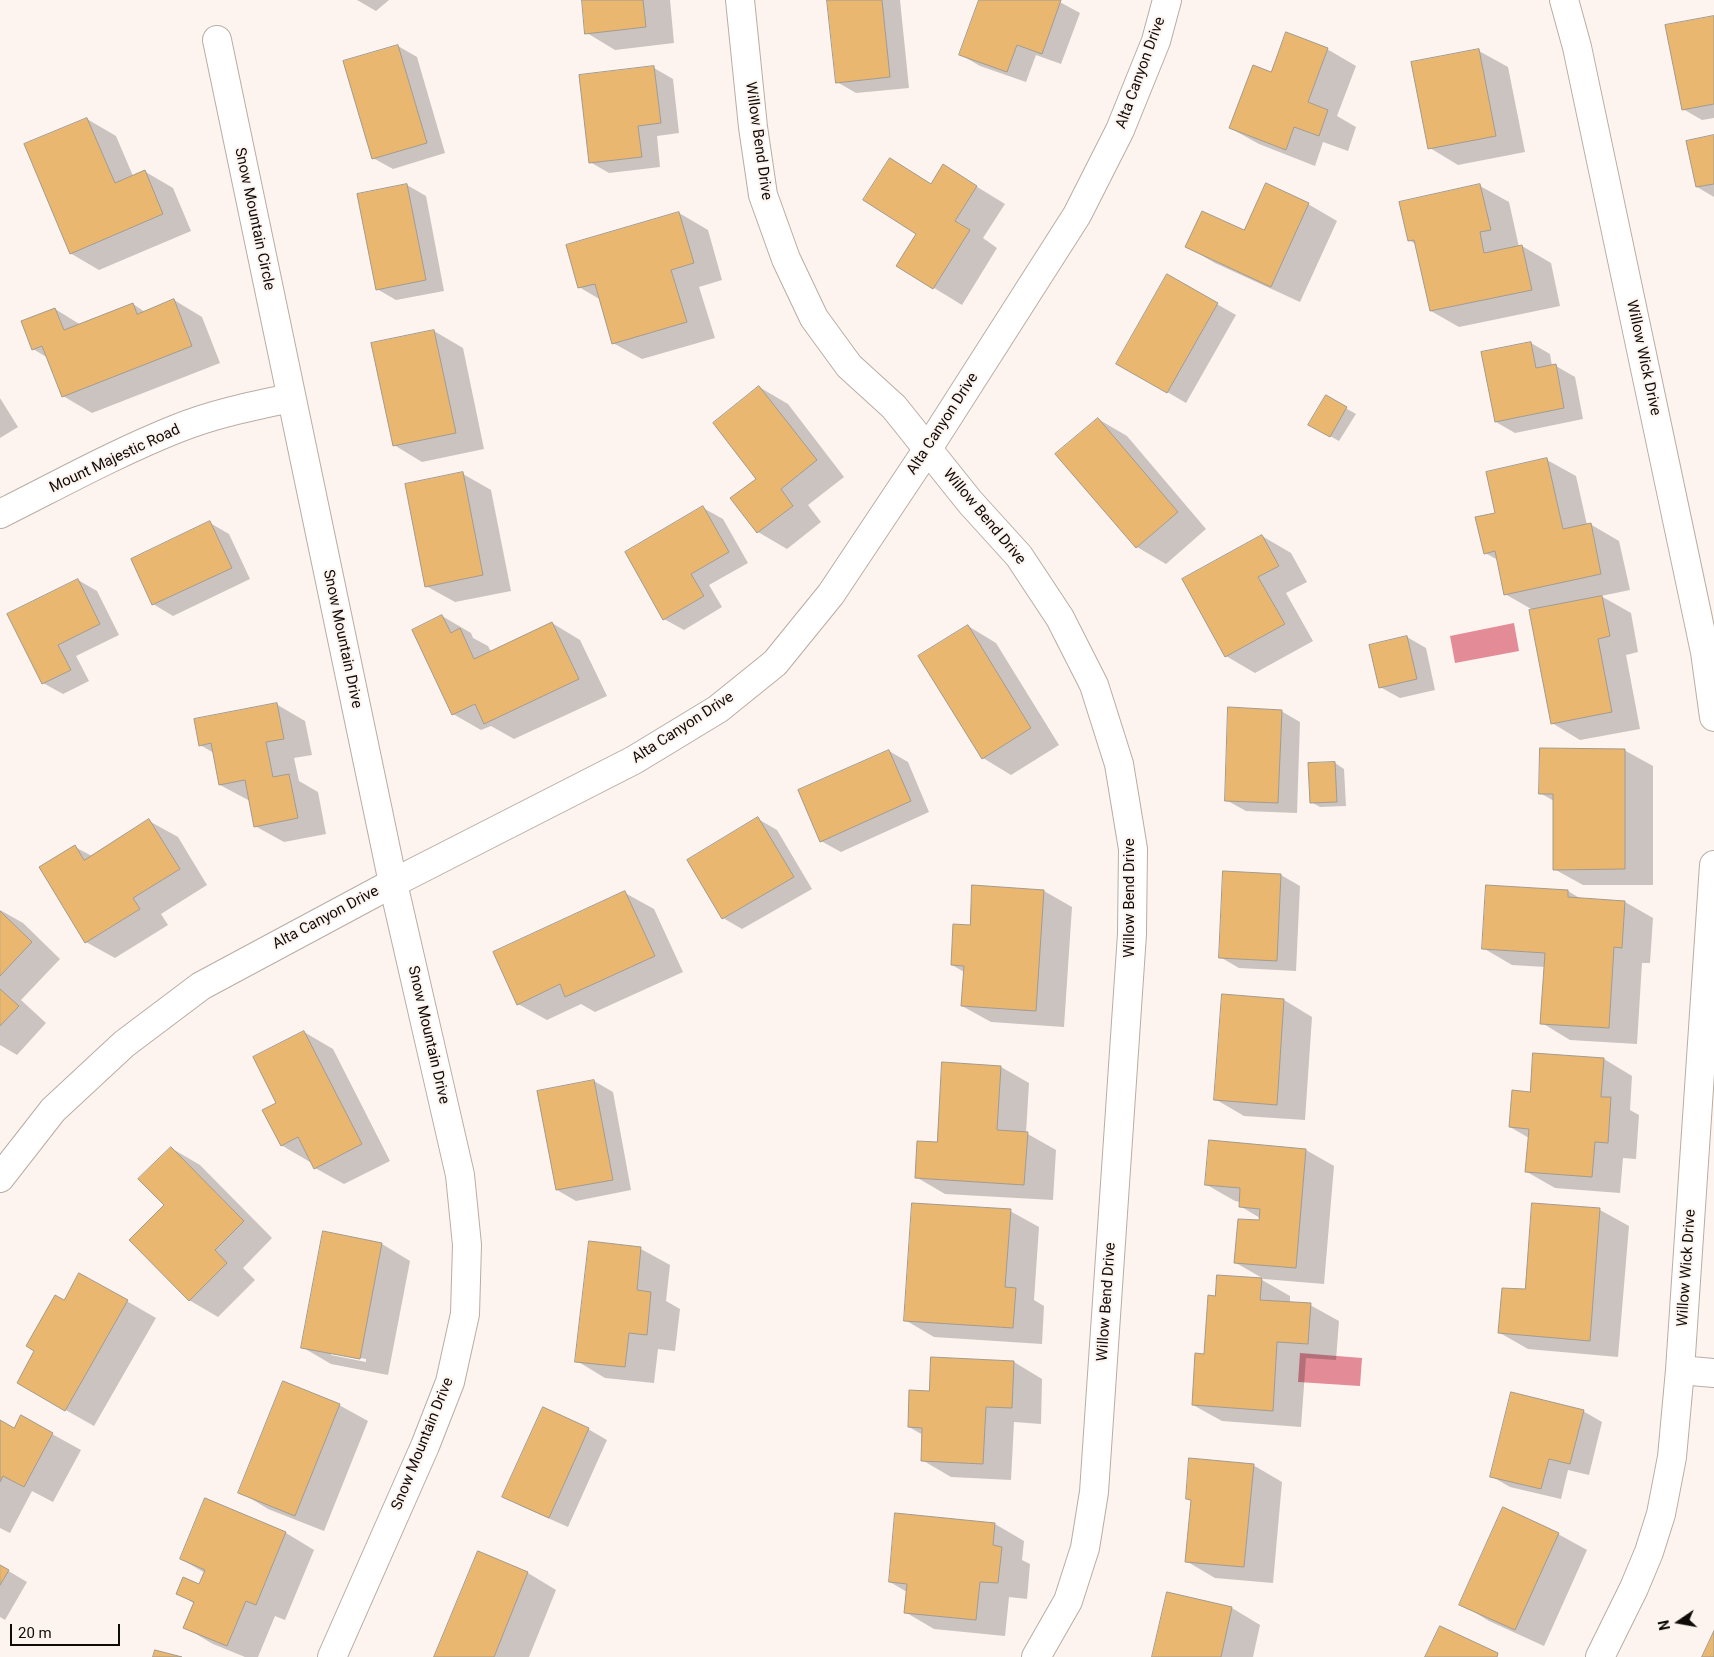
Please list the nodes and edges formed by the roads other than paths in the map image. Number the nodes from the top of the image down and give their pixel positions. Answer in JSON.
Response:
{"nodes":[{"id":1,"x":740,"y":0,"type":"edge"},
{"id":2,"x":1167,"y":0,"type":"edge"},
{"id":3,"x":1564,"y":0,"type":"edge"},
{"id":4,"x":217,"y":40,"type":"dead end"},
{"id":5,"x":291,"y":398,"type":"junction"},
{"id":6,"x":927,"y":450,"type":"junction"},
{"id":7,"x":0,"y":514,"type":"edge"},
{"id":8,"x":1714,"y":717,"type":"edge"},
{"id":9,"x":1714,"y":865,"type":"edge"},
{"id":10,"x":393,"y":883,"type":"junction"},
{"id":11,"x":0,"y":1178,"type":"edge"},
{"id":12,"x":1680,"y":1370,"type":"junction"},
{"id":13,"x":1714,"y":1373,"type":"edge"},
{"id":14,"x":332,"y":1657,"type":"edge"},
{"id":15,"x":1036,"y":1657,"type":"edge"},
{"id":16,"x":1600,"y":1657,"type":"edge"}],
"edges":[{"from":1,"to":6,"type":"street","name":"Willow Bend Drive"},
{"from":2,"to":6,"type":"street","name":"Alta Canyon Drive"},
{"from":3,"to":8,"type":"street","name":"Willow Wick Drive"},
{"from":4,"to":5,"type":"street","name":"Snow Mountain Circle"},
{"from":5,"to":7,"type":"street","name":"Mount Majestic Road"},
{"from":5,"to":10,"type":"street","name":"Snow Mountain Drive"},
{"from":6,"to":10,"type":"street","name":"Alta Canyon Drive"},
{"from":6,"to":15,"type":"street","name":"Willow Bend Drive"},
{"from":9,"to":12,"type":"street","name":"Willow Wick Drive"},
{"from":10,"to":11,"type":"street","name":"Alta Canyon Drive"},
{"from":10,"to":14,"type":"street","name":"Snow Mountain Drive"},
{"from":12,"to":13,"type":"street"},
{"from":12,"to":16,"type":"street","name":"Willow Wick Drive"}]}
